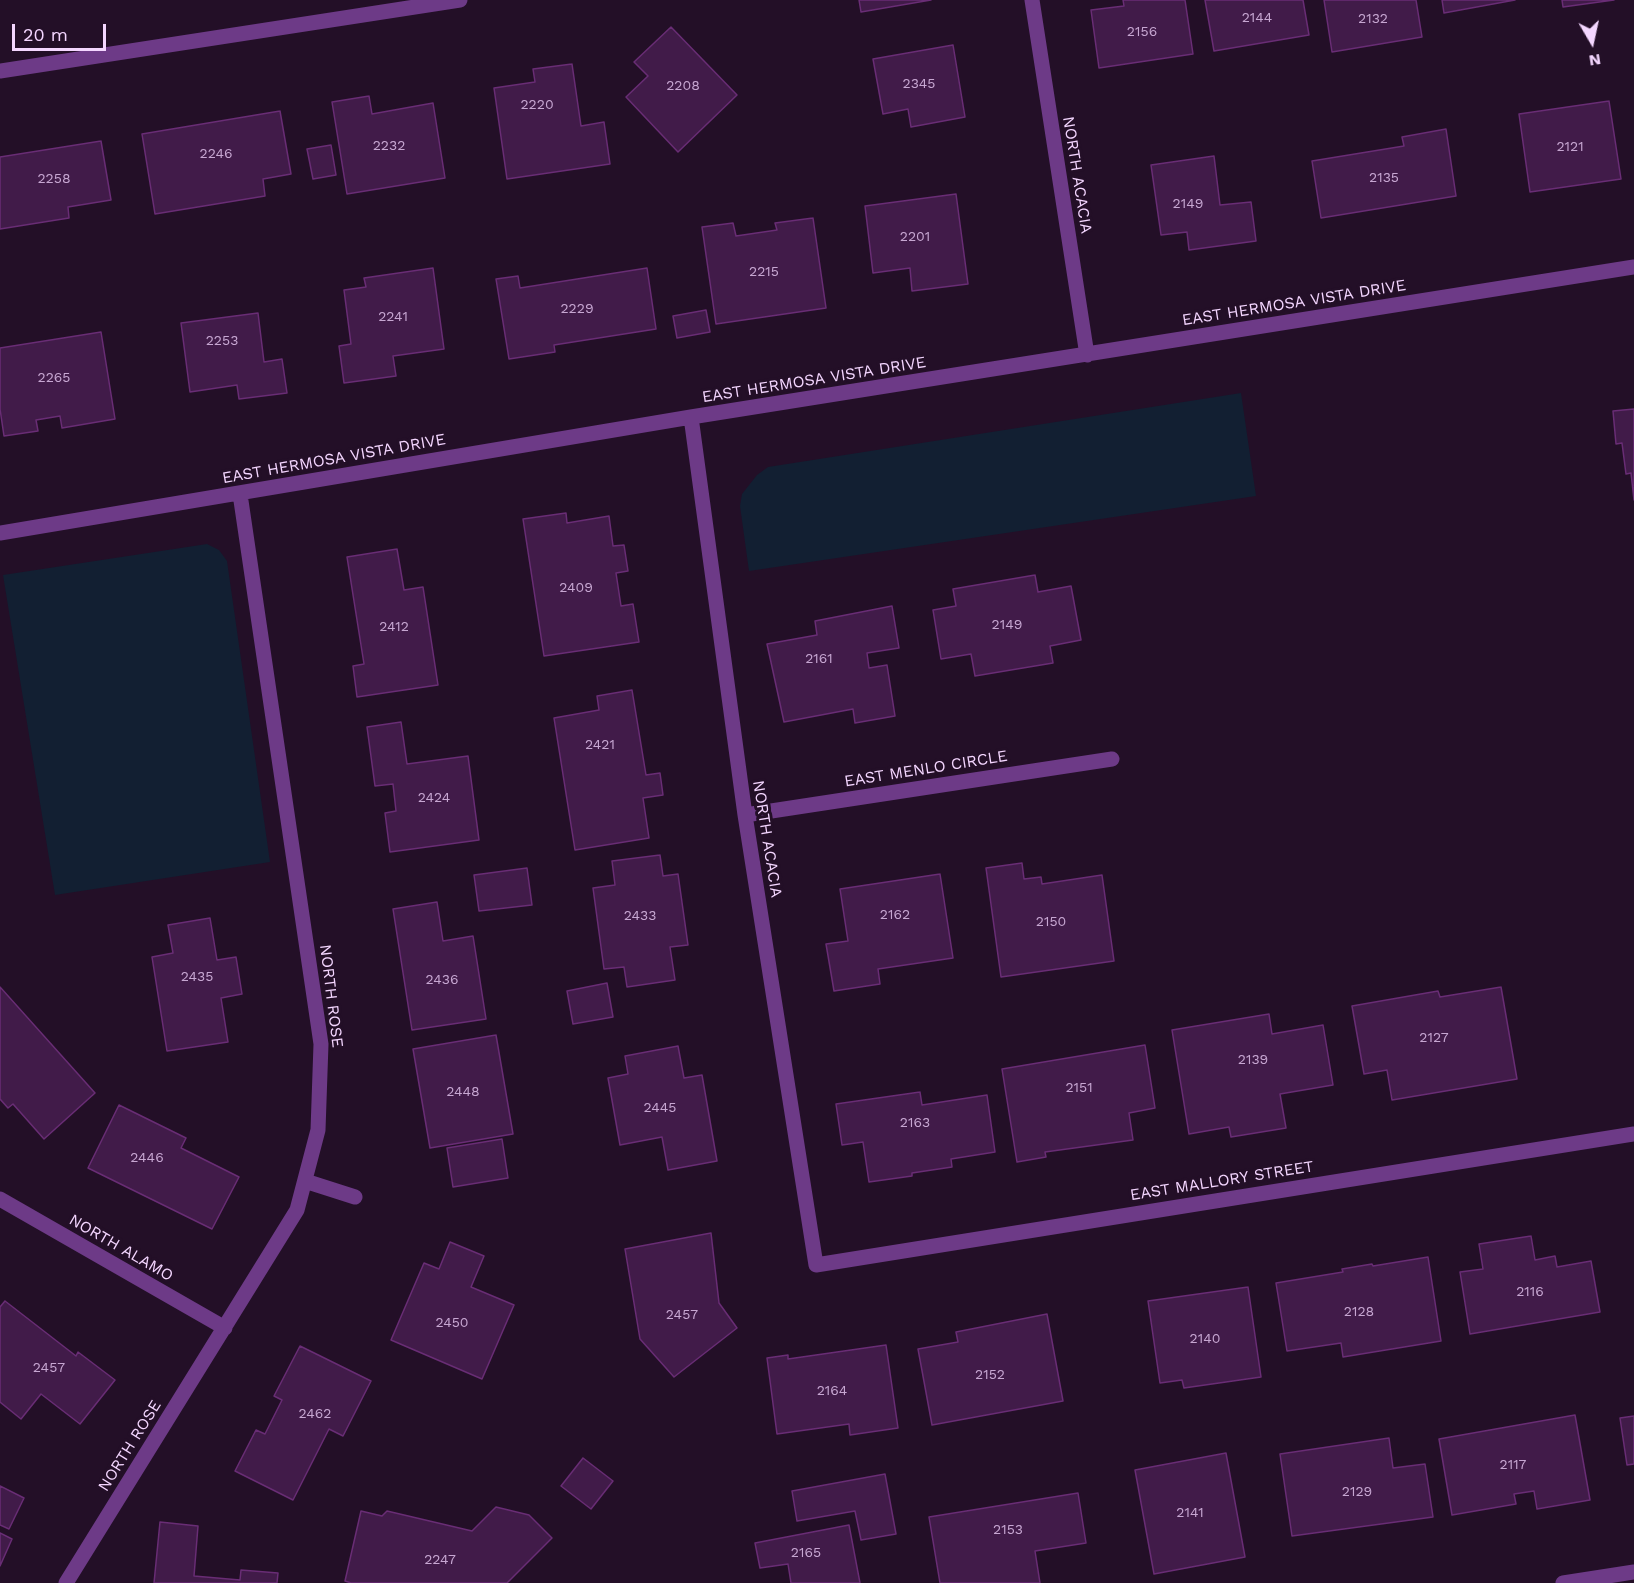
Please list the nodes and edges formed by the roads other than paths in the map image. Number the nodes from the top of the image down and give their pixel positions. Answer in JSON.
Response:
{"nodes":[{"id":1,"x":460,"y":0,"type":"edge"},
{"id":2,"x":1032,"y":0,"type":"edge"},
{"id":3,"x":0,"y":71,"type":"edge"},
{"id":4,"x":1634,"y":267,"type":"edge"},
{"id":5,"x":1087,"y":355,"type":"junction"},
{"id":6,"x":691,"y":417,"type":"junction"},
{"id":7,"x":240,"y":494,"type":"junction"},
{"id":8,"x":0,"y":533,"type":"edge"},
{"id":9,"x":1112,"y":759,"type":"dead end"},
{"id":10,"x":745,"y":815,"type":"junction"},
{"id":11,"x":1634,"y":1134,"type":"edge"},
{"id":12,"x":305,"y":1181,"type":"junction"},
{"id":13,"x":355,"y":1197,"type":"dead end"},
{"id":14,"x":0,"y":1199,"type":"edge"},
{"id":15,"x":816,"y":1264,"type":"joint"},
{"id":16,"x":225,"y":1328,"type":"junction"},
{"id":17,"x":1634,"y":1572,"type":"edge"},
{"id":18,"x":66,"y":1583,"type":"edge"},
{"id":19,"x":1563,"y":1583,"type":"edge"}],
"edges":[{"from":1,"to":3,"type":"street"},
{"from":2,"to":5,"type":"street","name":"NORTH ACACIA"},
{"from":4,"to":5,"type":"street","name":"EAST HERMOSA VISTA DRIVE"},
{"from":5,"to":6,"type":"street","name":"EAST HERMOSA VISTA DRIVE"},
{"from":6,"to":7,"type":"street","name":"EAST HERMOSA VISTA DRIVE"},
{"from":6,"to":10,"type":"street","name":"NORTH ACACIA"},
{"from":7,"to":8,"type":"street","name":"EAST HERMOSA VISTA DRIVE"},
{"from":7,"to":12,"type":"street","name":"NORTH ROSE"},
{"from":9,"to":10,"type":"street","name":"EAST MENLO CIRCLE"},
{"from":10,"to":15,"type":"street","name":"NORTH ACACIA"},
{"from":11,"to":15,"type":"street","name":"EAST MALLORY STREET"},
{"from":12,"to":13,"type":"street"},
{"from":12,"to":16,"type":"street","name":"NORTH ROSE"},
{"from":14,"to":16,"type":"street","name":"NORTH ALAMO"},
{"from":16,"to":18,"type":"street","name":"NORTH ROSE"},
{"from":17,"to":19,"type":"street"}]}
